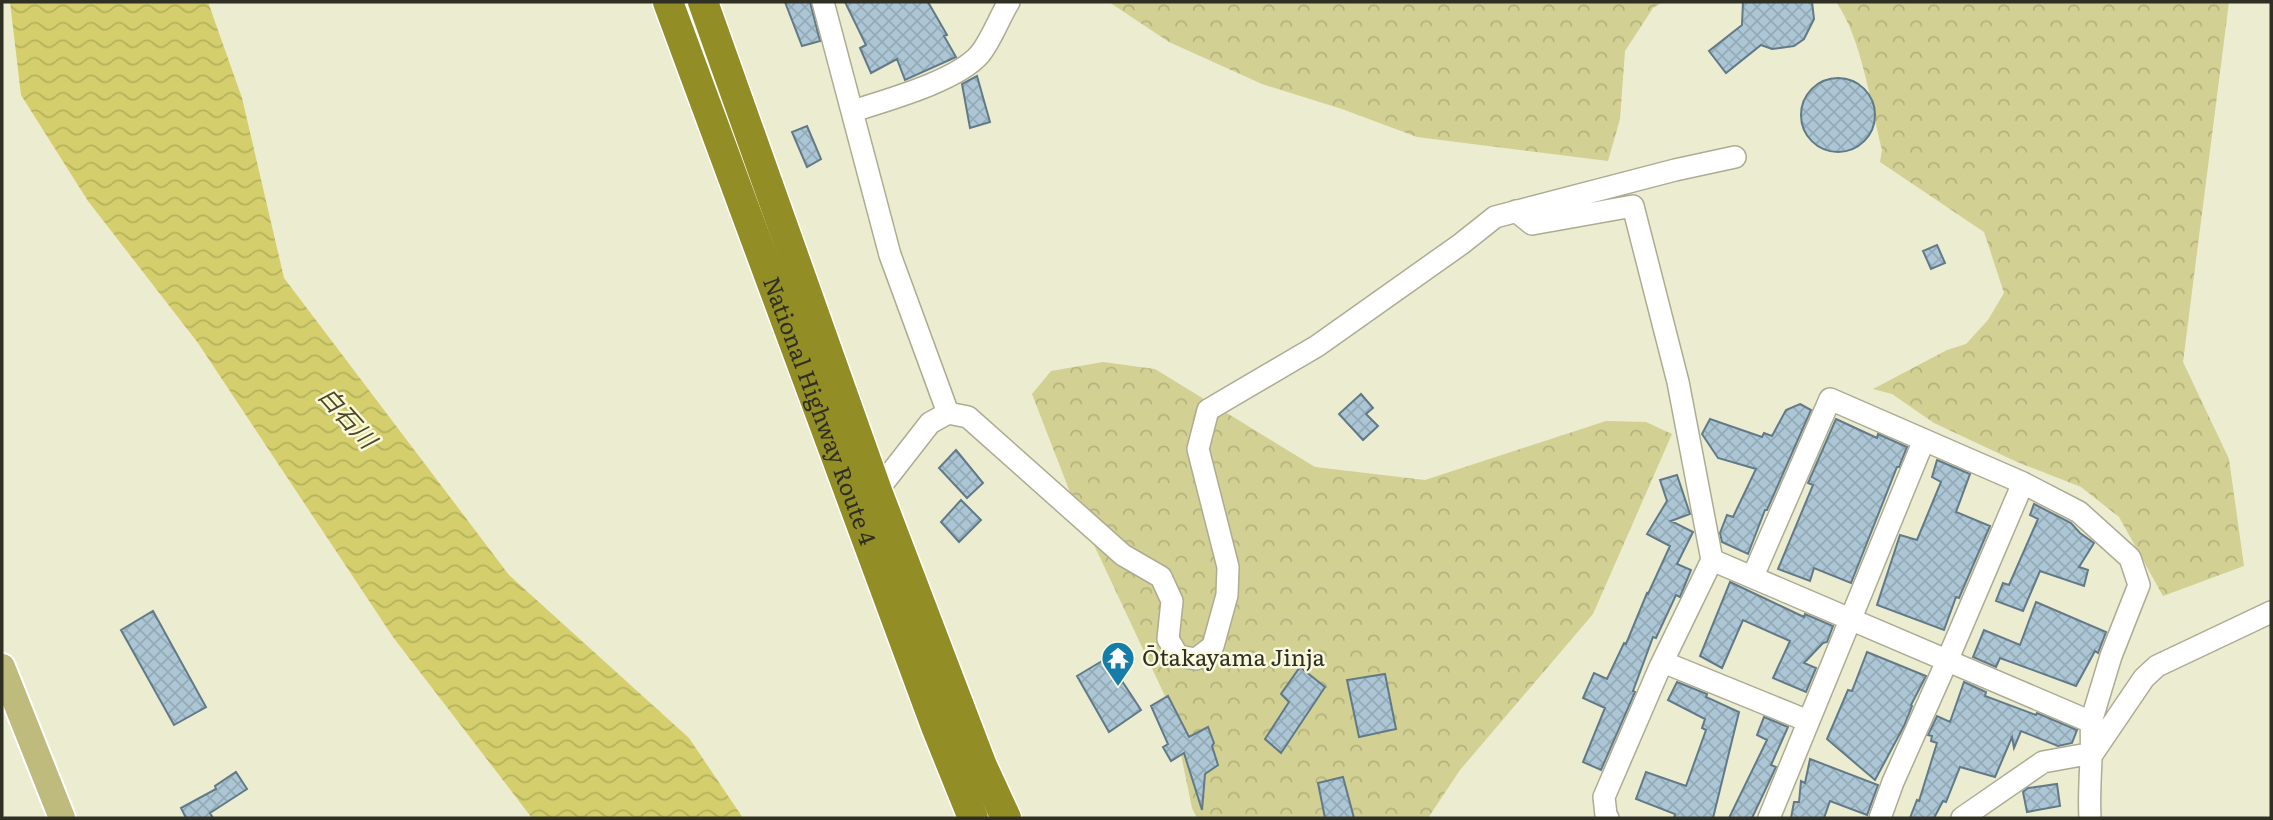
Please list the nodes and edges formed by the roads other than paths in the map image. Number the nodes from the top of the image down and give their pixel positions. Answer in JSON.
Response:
{"nodes":[{"id":1,"x":668,"y":2,"type":"edge"},
{"id":2,"x":702,"y":2,"type":"edge"},
{"id":3,"x":823,"y":2,"type":"edge"},
{"id":4,"x":1009,"y":2,"type":"edge"},
{"id":5,"x":853,"y":111,"type":"junction"},
{"id":6,"x":1735,"y":157,"type":"dead end"},
{"id":7,"x":1517,"y":211,"type":"junction"},
{"id":8,"x":947,"y":413,"type":"junction"},
{"id":9,"x":1924,"y":440,"type":"junction"},
{"id":10,"x":2022,"y":483,"type":"junction"},
{"id":11,"x":877,"y":491,"type":"junction"},
{"id":12,"x":1712,"y":560,"type":"junction"},
{"id":13,"x":1753,"y":576,"type":"junction"},
{"id":14,"x":2271,"y":612,"type":"edge"},
{"id":15,"x":1850,"y":620,"type":"junction"},
{"id":16,"x":1947,"y":661,"type":"junction"},
{"id":17,"x":1663,"y":662,"type":"junction"},
{"id":18,"x":2,"y":667,"type":"edge"},
{"id":19,"x":1808,"y":721,"type":"junction"},
{"id":20,"x":2091,"y":723,"type":"junction"},
{"id":21,"x":2093,"y":753,"type":"junction"},
{"id":22,"x":62,"y":818,"type":"edge"},
{"id":23,"x":973,"y":818,"type":"edge"},
{"id":24,"x":1006,"y":818,"type":"edge"},
{"id":25,"x":1608,"y":818,"type":"edge"},
{"id":26,"x":1769,"y":818,"type":"edge"},
{"id":27,"x":1880,"y":818,"type":"edge"},
{"id":28,"x":1962,"y":818,"type":"edge"},
{"id":29,"x":2090,"y":818,"type":"edge"}],
"edges":[{"from":1,"to":23,"type":"highway","name":"National Highway Route 4"},
{"from":2,"to":11,"type":"highway","name":"National Highway Route 4"},
{"from":3,"to":5,"type":"street"},
{"from":4,"to":5,"type":"street"},
{"from":5,"to":8,"type":"street"},
{"from":6,"to":7,"type":"street"},
{"from":7,"to":8,"type":"street"},
{"from":7,"to":12,"type":"street"},
{"from":8,"to":11,"type":"street"},
{"from":9,"to":10,"type":"street"},
{"from":9,"to":13,"type":"street"},
{"from":9,"to":15,"type":"street"},
{"from":10,"to":16,"type":"street"},
{"from":10,"to":20,"type":"street"},
{"from":11,"to":24,"type":"highway","name":"National Highway Route 4"},
{"from":12,"to":13,"type":"street"},
{"from":12,"to":17,"type":"street"},
{"from":13,"to":15,"type":"street"},
{"from":14,"to":21,"type":"street"},
{"from":15,"to":16,"type":"street"},
{"from":15,"to":19,"type":"street"},
{"from":16,"to":20,"type":"street"},
{"from":16,"to":27,"type":"street"},
{"from":17,"to":19,"type":"street"},
{"from":17,"to":25,"type":"street"},
{"from":18,"to":22,"type":"main road"},
{"from":19,"to":26,"type":"street"},
{"from":20,"to":21,"type":"street"},
{"from":21,"to":28,"type":"street"},
{"from":21,"to":29,"type":"street"}]}
